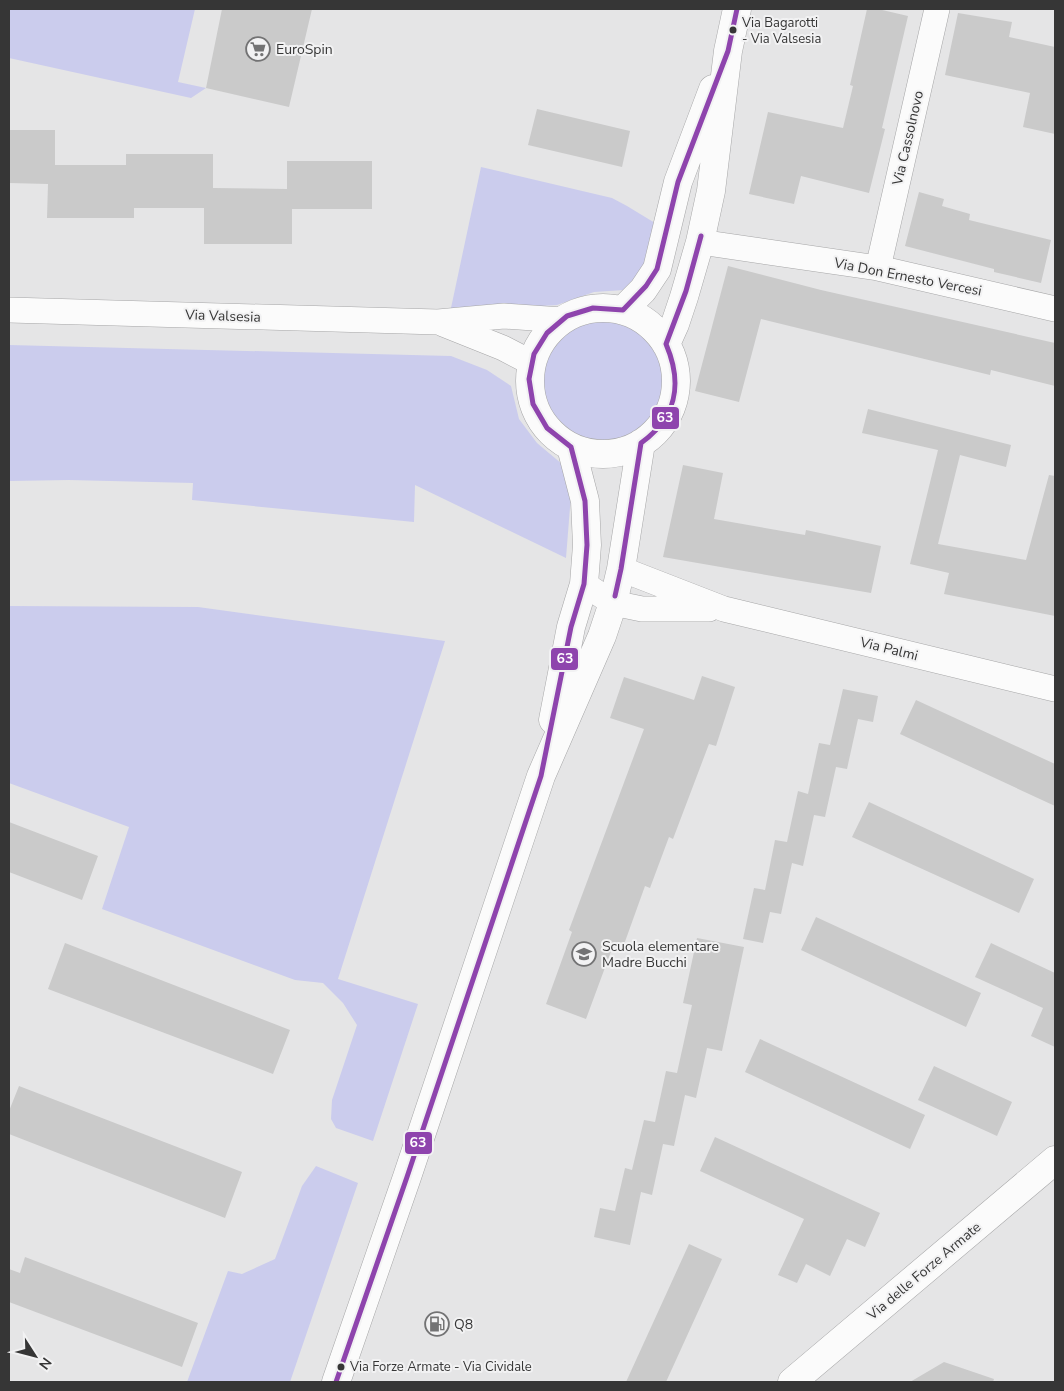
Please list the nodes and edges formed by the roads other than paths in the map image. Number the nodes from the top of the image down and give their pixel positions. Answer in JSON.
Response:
{"nodes":[{"id":1,"x":738,"y":9,"type":"edge"},
{"id":2,"x":937,"y":9,"type":"edge"},
{"id":3,"x":728,"y":51,"type":"junction"},
{"id":4,"x":700,"y":242,"type":"junction"},
{"id":5,"x":878,"y":268,"type":"junction"},
{"id":6,"x":1055,"y":308,"type":"edge"},
{"id":7,"x":9,"y":310,"type":"edge"},
{"id":8,"x":623,"y":310,"type":"junction"},
{"id":9,"x":562,"y":320,"type":"junction"},
{"id":10,"x":438,"y":322,"type":"junction"},
{"id":11,"x":666,"y":344,"type":"junction"},
{"id":12,"x":532,"y":363,"type":"junction"},
{"id":13,"x":641,"y":443,"type":"junction"},
{"id":14,"x":571,"y":447,"type":"junction"},
{"id":15,"x":621,"y":569,"type":"junction"},
{"id":16,"x":584,"y":584,"type":"junction"},
{"id":17,"x":613,"y":603,"type":"junction"},
{"id":18,"x":724,"y":609,"type":"junction"},
{"id":19,"x":1055,"y":689,"type":"edge"},
{"id":20,"x":541,"y":776,"type":"junction"},
{"id":21,"x":1055,"y":1160,"type":"edge"},
{"id":22,"x":336,"y":1382,"type":"edge"},
{"id":23,"x":792,"y":1382,"type":"edge"}],
"edges":[{"from":1,"to":3,"type":"street"},
{"from":2,"to":5,"type":"street","name":"Via Cassolnovo"},
{"from":3,"to":4,"type":"street"},
{"from":3,"to":8,"type":"street"},
{"from":4,"to":5,"type":"street","name":"Via Don Ernesto Vercesi"},
{"from":4,"to":11,"type":"street"},
{"from":5,"to":6,"type":"street","name":"Via Don Ernesto Vercesi"},
{"from":7,"to":10,"type":"street","name":"Via Valsesia"},
{"from":8,"to":9,"type":"street"},
{"from":8,"to":11,"type":"street"},
{"from":9,"to":10,"type":"street","name":"Via Valsesia"},
{"from":9,"to":12,"type":"street"},
{"from":10,"to":12,"type":"street","name":"Via Valsesia"},
{"from":11,"to":13,"type":"street"},
{"from":12,"to":14,"type":"street"},
{"from":13,"to":14,"type":"street"},
{"from":13,"to":15,"type":"street"},
{"from":14,"to":16,"type":"street"},
{"from":15,"to":17,"type":"street"},
{"from":15,"to":18,"type":"street","name":"Via Palmi"},
{"from":16,"to":17,"type":"street","name":"Via Palmi"},
{"from":16,"to":20,"type":"street"},
{"from":17,"to":18,"type":"street","name":"Via Palmi"},
{"from":17,"to":20,"type":"street"},
{"from":18,"to":19,"type":"street","name":"Via Palmi"},
{"from":20,"to":22,"type":"street"},
{"from":21,"to":23,"type":"street","name":"Via delle Forze Armate"}]}
